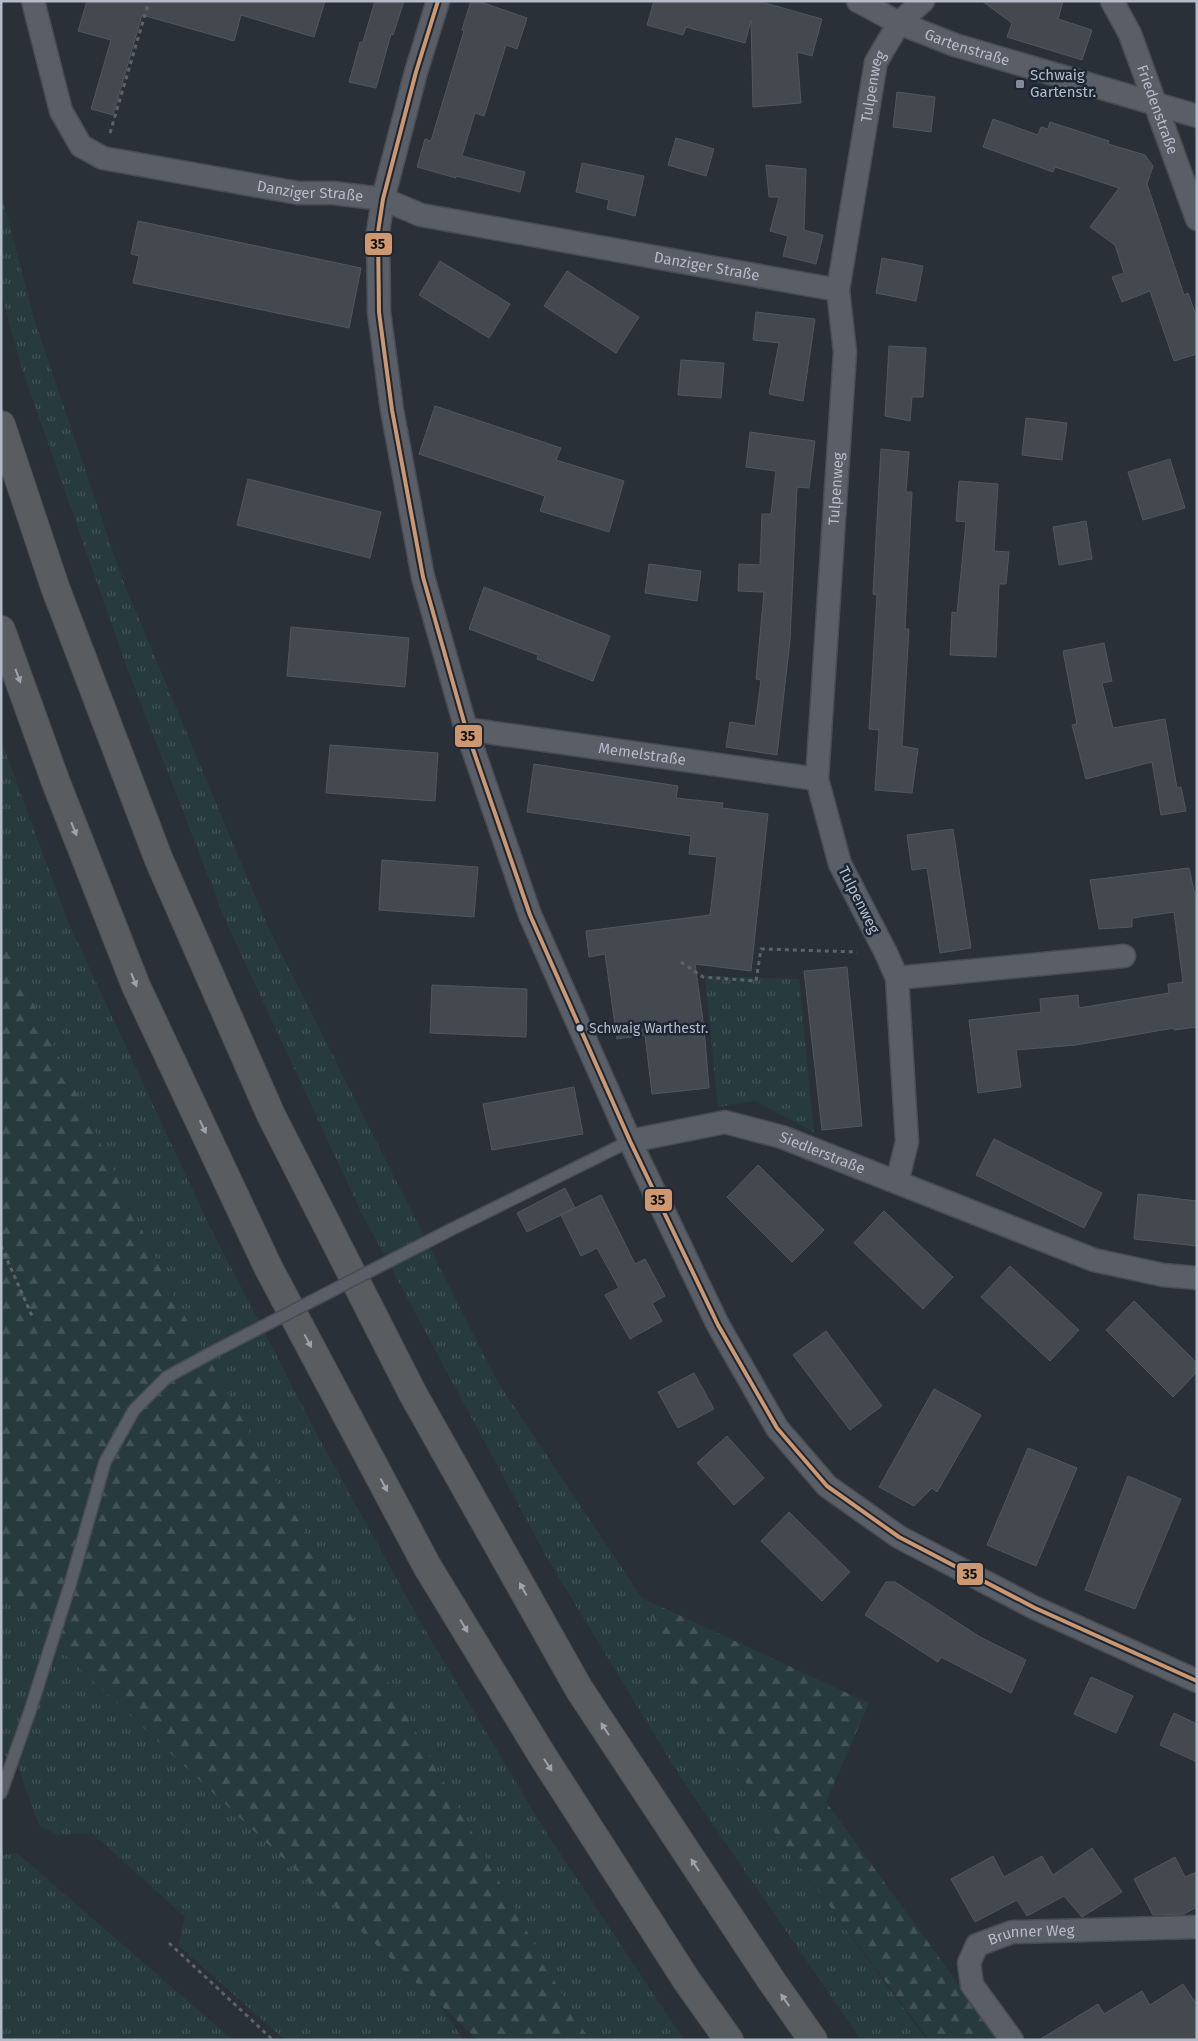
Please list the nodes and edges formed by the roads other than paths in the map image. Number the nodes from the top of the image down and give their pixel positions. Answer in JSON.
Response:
{"nodes":[{"id":1,"x":33,"y":1,"type":"edge"},
{"id":2,"x":438,"y":1,"type":"edge"},
{"id":3,"x":858,"y":1,"type":"edge"},
{"id":4,"x":923,"y":1,"type":"edge"},
{"id":5,"x":1112,"y":1,"type":"edge"},
{"id":6,"x":899,"y":23,"type":"junction"},
{"id":7,"x":1154,"y":104,"type":"junction"},
{"id":8,"x":1197,"y":116,"type":"edge"},
{"id":9,"x":383,"y":199,"type":"junction"},
{"id":10,"x":1197,"y":218,"type":"edge"},
{"id":11,"x":838,"y":290,"type":"junction"},
{"id":12,"x":1,"y":425,"type":"edge"},
{"id":13,"x":1,"y":630,"type":"edge"},
{"id":14,"x":466,"y":729,"type":"junction"},
{"id":15,"x":817,"y":779,"type":"junction"},
{"id":16,"x":1124,"y":956,"type":"dead end"},
{"id":17,"x":897,"y":978,"type":"junction"},
{"id":18,"x":630,"y":1141,"type":"junction"},
{"id":19,"x":897,"y":1182,"type":"junction"},
{"id":20,"x":1197,"y":1278,"type":"edge"},
{"id":21,"x":1197,"y":1681,"type":"edge"},
{"id":22,"x":1,"y":1793,"type":"edge"},
{"id":23,"x":1197,"y":1927,"type":"edge"},
{"id":24,"x":729,"y":2040,"type":"edge"},
{"id":25,"x":813,"y":2040,"type":"edge"},
{"id":26,"x":1012,"y":2040,"type":"edge"}],
"edges":[{"from":1,"to":9,"type":"street","name":"Danziger Straße"},
{"from":2,"to":9,"type":"street"},
{"from":3,"to":6,"type":"street","name":"Gartenstraße"},
{"from":4,"to":6,"type":"street","name":"Tulpenweg"},
{"from":5,"to":7,"type":"street","name":"Friedenstraße"},
{"from":6,"to":7,"type":"street","name":"Gartenstraße"},
{"from":6,"to":11,"type":"street","name":"Tulpenweg"},
{"from":7,"to":8,"type":"street","name":"Gartenstraße"},
{"from":7,"to":10,"type":"street","name":"Friedenstraße"},
{"from":9,"to":11,"type":"street","name":"Danziger Straße"},
{"from":9,"to":14,"type":"street"},
{"from":11,"to":15,"type":"street","name":"Tulpenweg"},
{"from":25,"to":12,"type":"highway","one_way":true},
{"from":13,"to":24,"type":"highway","one_way":true},
{"from":14,"to":15,"type":"street","name":"Memelstraße"},
{"from":14,"to":18,"type":"street"},
{"from":15,"to":17,"type":"street","name":"Tulpenweg"},
{"from":16,"to":17,"type":"street"},
{"from":17,"to":19,"type":"street","name":"Tulpenweg"},
{"from":18,"to":19,"type":"street","name":"Siedlerstraße"},
{"from":18,"to":21,"type":"street"},
{"from":18,"to":22,"type":"lane","name":"Siedlerstraße","bridge":true},
{"from":19,"to":20,"type":"street","name":"Siedlerstraße"},
{"from":23,"to":26,"type":"street","name":"Brunner Weg"}]}
